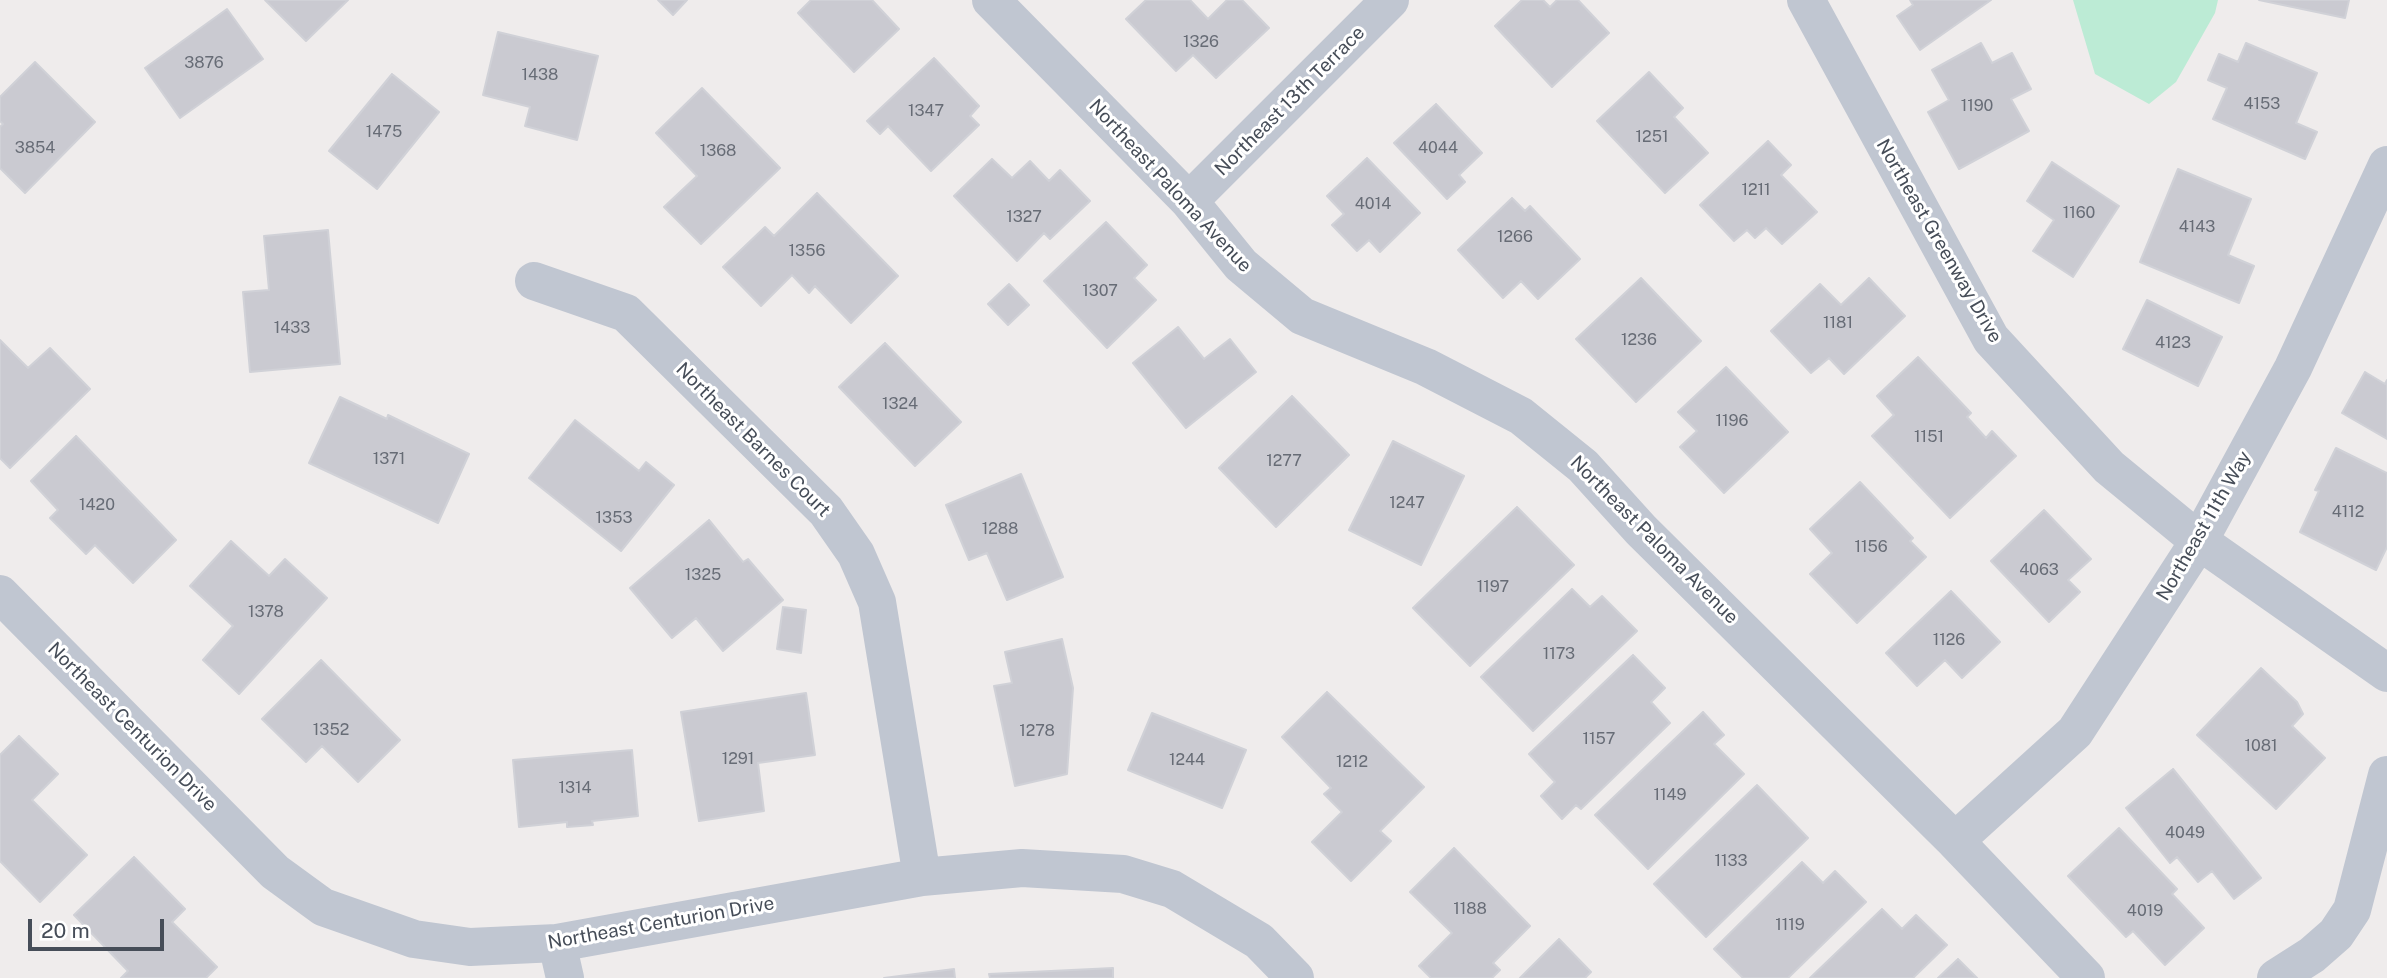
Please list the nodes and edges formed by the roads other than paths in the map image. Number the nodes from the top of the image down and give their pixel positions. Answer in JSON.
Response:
{"nodes":[{"id":1,"x":991,"y":0,"type":"edge"},
{"id":2,"x":1390,"y":0,"type":"edge"},
{"id":3,"x":1806,"y":0,"type":"edge"},
{"id":4,"x":2387,"y":165,"type":"edge"},
{"id":5,"x":1189,"y":201,"type":"junction"},
{"id":6,"x":534,"y":281,"type":"dead end"},
{"id":7,"x":2199,"y":541,"type":"junction"},
{"id":8,"x":0,"y":593,"type":"edge"},
{"id":9,"x":2387,"y":674,"type":"edge"},
{"id":10,"x":2387,"y":775,"type":"edge"},
{"id":11,"x":1955,"y":841,"type":"junction"},
{"id":12,"x":922,"y":877,"type":"junction"},
{"id":13,"x":561,"y":960,"type":"edge"},
{"id":14,"x":1295,"y":978,"type":"edge"},
{"id":15,"x":2086,"y":978,"type":"edge"},
{"id":16,"x":2276,"y":978,"type":"edge"}],
"edges":[{"from":1,"to":5,"type":"street","name":"Northeast Paloma Avenue"},
{"from":2,"to":5,"type":"street","name":"Northeast 13th Terrace"},
{"from":3,"to":7,"type":"street","name":"Northeast Greenway Drive"},
{"from":4,"to":7,"type":"street","name":"Northeast 11th Way"},
{"from":5,"to":11,"type":"street","name":"Northeast Paloma Avenue"},
{"from":6,"to":12,"type":"street","name":"Northeast Barnes Court"},
{"from":7,"to":9,"type":"street","name":"Northeast Greenway Drive"},
{"from":7,"to":11,"type":"street","name":"Northeast 11th Way"},
{"from":8,"to":13,"type":"street","name":"Northeast Centurion Drive"},
{"from":10,"to":16,"type":"street"},
{"from":11,"to":15,"type":"street","name":"Northeast Paloma Avenue"},
{"from":12,"to":13,"type":"street","name":"Northeast Centurion Drive"},
{"from":12,"to":14,"type":"street","name":"Northeast Centurion Drive"}]}
